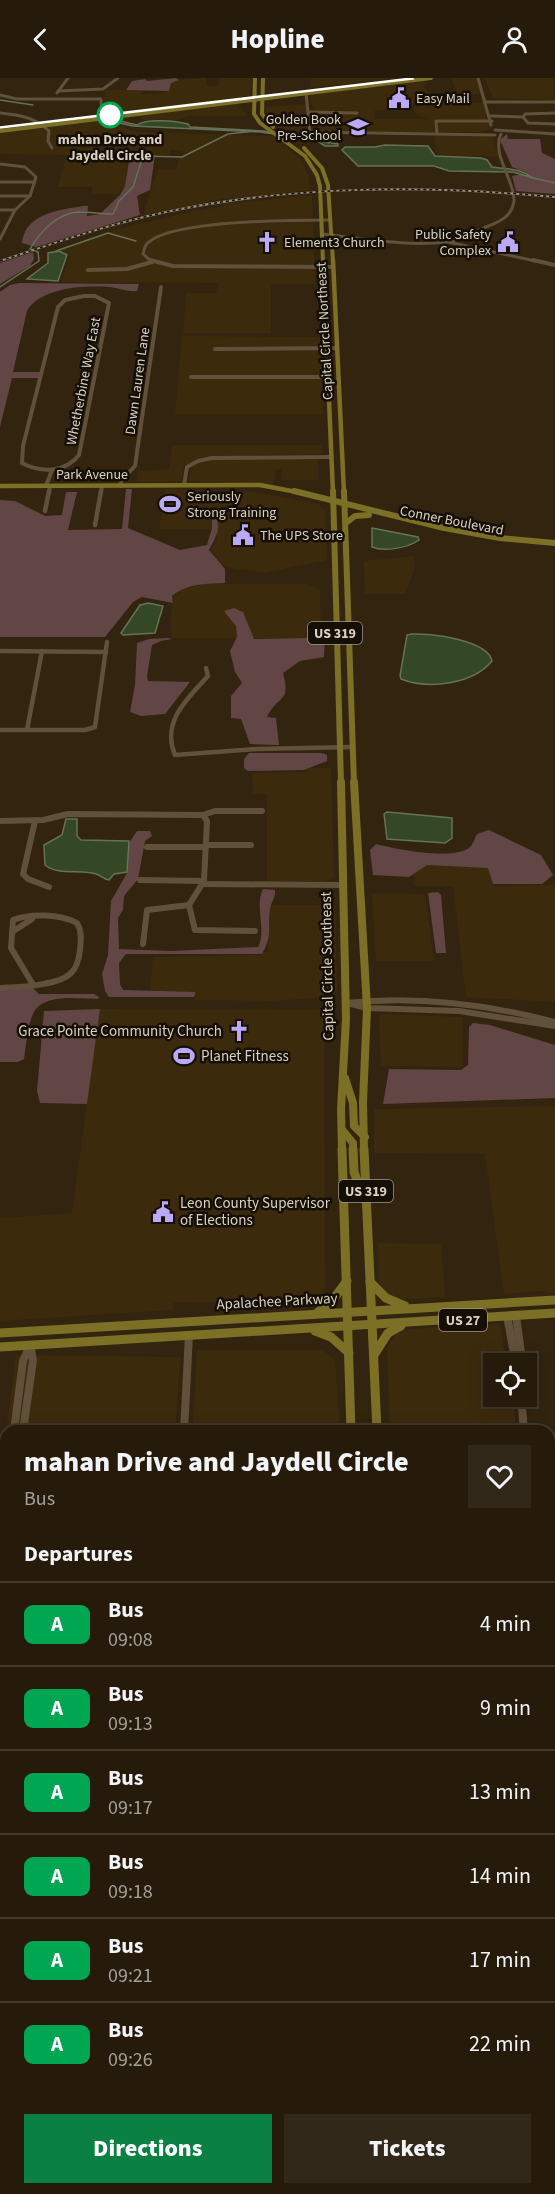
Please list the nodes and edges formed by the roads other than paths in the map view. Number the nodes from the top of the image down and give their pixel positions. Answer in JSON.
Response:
{"nodes":[{"id":1,"x":68,"y":78,"type":"edge"},
{"id":2,"x":118,"y":78,"type":"edge"},
{"id":3,"x":255,"y":78,"type":"edge"},
{"id":4,"x":263,"y":78,"type":"edge"},
{"id":5,"x":412,"y":78,"type":"edge"},
{"id":6,"x":431,"y":78,"type":"edge"},
{"id":7,"x":478,"y":78,"type":"edge"},
{"id":8,"x":377,"y":84,"type":"junction"},
{"id":9,"x":58,"y":91,"type":"junction"},
{"id":10,"x":262,"y":91,"type":"junction"},
{"id":11,"x":306,"y":93,"type":"junction"},
{"id":12,"x":281,"y":94,"type":"junction"},
{"id":13,"x":0,"y":95,"type":"edge"},
{"id":14,"x":262,"y":98,"type":"junction"},
{"id":15,"x":55,"y":99,"type":"junction"},
{"id":16,"x":254,"y":100,"type":"junction"},
{"id":17,"x":486,"y":102,"type":"junction"},
{"id":18,"x":555,"y":102,"type":"edge"},
{"id":19,"x":190,"y":106,"type":"junction"},
{"id":20,"x":308,"y":112,"type":"junction"},
{"id":21,"x":0,"y":113,"type":"edge"},
{"id":22,"x":357,"y":113,"type":"dead end"},
{"id":23,"x":555,"y":113,"type":"edge"},
{"id":24,"x":10,"y":114,"type":"junction"},
{"id":25,"x":523,"y":114,"type":"junction"},
{"id":26,"x":102,"y":116,"type":"junction"},
{"id":27,"x":91,"y":117,"type":"junction"},
{"id":28,"x":3,"y":119,"type":"dead end"},
{"id":29,"x":97,"y":119,"type":"junction"},
{"id":30,"x":491,"y":119,"type":"junction"},
{"id":31,"x":43,"y":124,"type":"junction"},
{"id":32,"x":555,"y":124,"type":"edge"},
{"id":33,"x":0,"y":130,"type":"edge"},
{"id":34,"x":494,"y":132,"type":"junction"},
{"id":35,"x":502,"y":132,"type":"junction"},
{"id":36,"x":437,"y":133,"type":"junction"},
{"id":37,"x":555,"y":134,"type":"edge"},
{"id":38,"x":281,"y":135,"type":"junction"},
{"id":39,"x":52,"y":147,"type":"dead end"},
{"id":40,"x":499,"y":149,"type":"junction"},
{"id":41,"x":311,"y":163,"type":"junction"},
{"id":42,"x":319,"y":163,"type":"junction"},
{"id":43,"x":0,"y":164,"type":"edge"},
{"id":44,"x":0,"y":182,"type":"edge"},
{"id":45,"x":35,"y":182,"type":"junction"},
{"id":46,"x":0,"y":196,"type":"edge"},
{"id":47,"x":30,"y":196,"type":"junction"},
{"id":48,"x":0,"y":210,"type":"edge"},
{"id":49,"x":15,"y":210,"type":"junction"},
{"id":50,"x":322,"y":220,"type":"junction"},
{"id":51,"x":330,"y":220,"type":"junction"},
{"id":52,"x":0,"y":226,"type":"edge"},
{"id":53,"x":6,"y":226,"type":"junction"},
{"id":54,"x":322,"y":234,"type":"junction"},
{"id":55,"x":331,"y":235,"type":"junction"},
{"id":56,"x":0,"y":239,"type":"edge"},
{"id":57,"x":451,"y":240,"type":"junction"},
{"id":58,"x":423,"y":242,"type":"joint"},
{"id":59,"x":152,"y":262,"type":"junction"},
{"id":60,"x":555,"y":265,"type":"edge"},
{"id":61,"x":324,"y":267,"type":"junction"},
{"id":62,"x":333,"y":267,"type":"junction"},
{"id":63,"x":87,"y":270,"type":"dead end"},
{"id":64,"x":161,"y":287,"type":"dead end"},
{"id":65,"x":326,"y":310,"type":"junction"},
{"id":66,"x":335,"y":310,"type":"junction"},
{"id":67,"x":327,"y":348,"type":"junction"},
{"id":68,"x":337,"y":348,"type":"junction"},
{"id":69,"x":215,"y":349,"type":"dead end"},
{"id":70,"x":328,"y":376,"type":"junction"},
{"id":71,"x":190,"y":377,"type":"dead end"},
{"id":72,"x":329,"y":418,"type":"junction"},
{"id":73,"x":340,"y":418,"type":"junction"},
{"id":74,"x":331,"y":457,"type":"junction"},
{"id":75,"x":52,"y":470,"type":"junction"},
{"id":76,"x":128,"y":475,"type":"junction"},
{"id":77,"x":211,"y":484,"type":"junction"},
{"id":78,"x":184,"y":485,"type":"junction"},
{"id":79,"x":0,"y":486,"type":"edge"},
{"id":80,"x":49,"y":486,"type":"junction"},
{"id":81,"x":102,"y":486,"type":"junction"},
{"id":82,"x":120,"y":486,"type":"junction"},
{"id":83,"x":127,"y":486,"type":"junction"},
{"id":84,"x":218,"y":488,"type":"junction"},
{"id":85,"x":327,"y":489,"type":"junction"},
{"id":86,"x":308,"y":494,"type":"junction"},
{"id":87,"x":333,"y":502,"type":"junction"},
{"id":88,"x":345,"y":506,"type":"junction"},
{"id":89,"x":45,"y":511,"type":"dead end"},
{"id":90,"x":369,"y":515,"type":"junction"},
{"id":91,"x":346,"y":523,"type":"junction"},
{"id":92,"x":95,"y":525,"type":"dead end"},
{"id":93,"x":461,"y":534,"type":"junction"},
{"id":94,"x":555,"y":546,"type":"edge"},
{"id":95,"x":334,"y":556,"type":"junction"},
{"id":96,"x":346,"y":556,"type":"junction"},
{"id":97,"x":335,"y":612,"type":"junction"},
{"id":98,"x":347,"y":616,"type":"junction"},
{"id":99,"x":107,"y":642,"type":"dead end"},
{"id":100,"x":0,"y":651,"type":"edge"},
{"id":101,"x":42,"y":651,"type":"junction"},
{"id":102,"x":106,"y":652,"type":"junction"},
{"id":103,"x":207,"y":669,"type":"dead end"},
{"id":104,"x":0,"y":730,"type":"edge"},
{"id":105,"x":27,"y":730,"type":"junction"},
{"id":106,"x":338,"y":747,"type":"junction"},
{"id":107,"x":352,"y":747,"type":"junction"},
{"id":108,"x":262,"y":811,"type":"dead end"},
{"id":109,"x":203,"y":815,"type":"junction"},
{"id":110,"x":35,"y":820,"type":"junction"},
{"id":111,"x":0,"y":821,"type":"edge"},
{"id":112,"x":251,"y":845,"type":"dead end"},
{"id":113,"x":206,"y":846,"type":"junction"},
{"id":114,"x":147,"y":847,"type":"dead end"},
{"id":115,"x":140,"y":880,"type":"dead end"},
{"id":116,"x":203,"y":883,"type":"junction"},
{"id":117,"x":343,"y":885,"type":"junction"},
{"id":118,"x":49,"y":887,"type":"dead end"},
{"id":119,"x":360,"y":897,"type":"junction"},
{"id":120,"x":189,"y":905,"type":"junction"},
{"id":121,"x":255,"y":931,"type":"dead end"},
{"id":122,"x":143,"y":944,"type":"dead end"},
{"id":123,"x":32,"y":983,"type":"junction"},
{"id":124,"x":0,"y":988,"type":"edge"},
{"id":125,"x":458,"y":1002,"type":"junction"},
{"id":126,"x":346,"y":1003,"type":"junction"},
{"id":127,"x":366,"y":1004,"type":"junction"},
{"id":128,"x":459,"y":1011,"type":"junction"},
{"id":129,"x":555,"y":1024,"type":"edge"},
{"id":130,"x":343,"y":1075,"type":"junction"},
{"id":131,"x":343,"y":1131,"type":"junction"},
{"id":132,"x":364,"y":1137,"type":"junction"},
{"id":133,"x":366,"y":1205,"type":"junction"},
{"id":134,"x":347,"y":1280,"type":"junction"},
{"id":135,"x":370,"y":1282,"type":"junction"},
{"id":136,"x":555,"y":1299,"type":"edge"},
{"id":137,"x":408,"y":1308,"type":"junction"},
{"id":138,"x":371,"y":1310,"type":"junction"},
{"id":139,"x":348,"y":1312,"type":"junction"},
{"id":140,"x":555,"y":1313,"type":"edge"},
{"id":141,"x":316,"y":1314,"type":"junction"},
{"id":142,"x":512,"y":1316,"type":"junction"},
{"id":143,"x":182,"y":1322,"type":"junction"},
{"id":144,"x":406,"y":1323,"type":"junction"},
{"id":145,"x":372,"y":1326,"type":"junction"},
{"id":146,"x":348,"y":1327,"type":"junction"},
{"id":147,"x":311,"y":1329,"type":"junction"},
{"id":148,"x":31,"y":1332,"type":"junction"},
{"id":149,"x":0,"y":1333,"type":"edge"},
{"id":150,"x":189,"y":1335,"type":"junction"},
{"id":151,"x":169,"y":1336,"type":"junction"},
{"id":152,"x":30,"y":1345,"type":"junction"},
{"id":153,"x":0,"y":1347,"type":"edge"},
{"id":154,"x":349,"y":1353,"type":"junction"},
{"id":155,"x":517,"y":1353,"type":"edge"},
{"id":156,"x":374,"y":1355,"type":"junction"},
{"id":157,"x":522,"y":1407,"type":"edge"},
{"id":158,"x":15,"y":1425,"type":"edge"},
{"id":159,"x":24,"y":1425,"type":"edge"},
{"id":160,"x":184,"y":1425,"type":"edge"},
{"id":161,"x":351,"y":1425,"type":"edge"},
{"id":162,"x":377,"y":1425,"type":"edge"},
{"id":163,"x":524,"y":1425,"type":"edge"}],
"edges":[{"from":1,"to":9,"type":"street"},
{"from":2,"to":9,"type":"street"},
{"from":3,"to":16,"type":"main road"},
{"from":4,"to":10,"type":"main road","name":"Capital Circle Northeast","number":"US 319"},
{"from":5,"to":8,"type":"main road"},
{"from":6,"to":8,"type":"main road"},
{"from":7,"to":17,"type":"street"},
{"from":8,"to":11,"type":"main road"},
{"from":8,"to":12,"type":"main road"},
{"from":9,"to":15,"type":"street"},
{"from":10,"to":12,"type":"main road"},
{"from":10,"to":14,"type":"main road","name":"Capital Circle Northeast","number":"US 319"},
{"from":11,"to":14,"type":"main road"},
{"from":11,"to":20,"type":"street"},
{"from":12,"to":14,"type":"main road"},
{"from":13,"to":15,"type":"street"},
{"from":14,"to":16,"type":"main road"},
{"from":14,"to":38,"type":"main road","name":"Capital Circle Northeast","number":"US 319"},
{"from":15,"to":26,"type":"street"},
{"from":16,"to":19,"type":"main road"},
{"from":16,"to":19,"type":"main road"},
{"from":16,"to":38,"type":"main road","name":"Capital Circle Northeast","number":"US 319"},
{"from":17,"to":18,"type":"street"},
{"from":17,"to":30,"type":"street"},
{"from":19,"to":26,"type":"main road"},
{"from":19,"to":29,"type":"main road"},
{"from":20,"to":22,"type":"street"},
{"from":20,"to":36,"type":"street"},
{"from":21,"to":24,"type":"street"},
{"from":23,"to":25,"type":"street"},
{"from":24,"to":28,"type":"street"},
{"from":24,"to":31,"type":"street"},
{"from":25,"to":30,"type":"street"},
{"from":25,"to":32,"type":"street"},
{"from":26,"to":27,"type":"main road"},
{"from":26,"to":29,"type":"main road"},
{"from":27,"to":29,"type":"main road"},
{"from":27,"to":31,"type":"main road"},
{"from":29,"to":31,"type":"main road"},
{"from":30,"to":34,"type":"street"},
{"from":30,"to":35,"type":"street"},
{"from":30,"to":36,"type":"street"},
{"from":31,"to":33,"type":"main road"},
{"from":31,"to":39,"type":"street"},
{"from":34,"to":35,"type":"street"},
{"from":34,"to":36,"type":"street"},
{"from":34,"to":40,"type":"street"},
{"from":35,"to":37,"type":"street"},
{"from":35,"to":40,"type":"street"},
{"from":38,"to":41,"type":"main road","name":"Capital Circle Northeast","number":"US 319"},
{"from":38,"to":42,"type":"main road","name":"Capital Circle Northeast","number":"US 319"},
{"from":40,"to":57,"type":"street"},
{"from":41,"to":42,"type":"main road"},
{"from":41,"to":50,"type":"main road","name":"Capital Circle Northeast","number":"US 319"},
{"from":42,"to":51,"type":"main road","name":"Capital Circle Northeast","number":"US 319"},
{"from":43,"to":45,"type":"street"},
{"from":44,"to":45,"type":"street"},
{"from":45,"to":47,"type":"street"},
{"from":46,"to":47,"type":"street"},
{"from":47,"to":49,"type":"street"},
{"from":48,"to":49,"type":"street"},
{"from":49,"to":53,"type":"street"},
{"from":50,"to":51,"type":"street"},
{"from":50,"to":54,"type":"main road","name":"Capital Circle Northeast","number":"US 319"},
{"from":50,"to":59,"type":"street"},
{"from":51,"to":55,"type":"main road","name":"Capital Circle Northeast","number":"US 319"},
{"from":52,"to":53,"type":"street"},
{"from":53,"to":56,"type":"street"},
{"from":54,"to":55,"type":"street"},
{"from":54,"to":61,"type":"main road","name":"Capital Circle Northeast","number":"US 319"},
{"from":55,"to":58,"type":"street"},
{"from":55,"to":62,"type":"main road","name":"Capital Circle Northeast","number":"US 319"},
{"from":57,"to":58,"type":"street"},
{"from":57,"to":60,"type":"street"},
{"from":59,"to":61,"type":"street"},
{"from":59,"to":63,"type":"street"},
{"from":61,"to":62,"type":"street"},
{"from":61,"to":65,"type":"main road","name":"Capital Circle Northeast","number":"US 319"},
{"from":62,"to":66,"type":"main road","name":"Capital Circle Northeast","number":"US 319"},
{"from":64,"to":76,"type":"street","name":"Dawn Lauren Lane"},
{"from":65,"to":66,"type":"main road"},
{"from":65,"to":67,"type":"main road","name":"Capital Circle Northeast","number":"US 319"},
{"from":66,"to":68,"type":"main road","name":"Capital Circle Northeast","number":"US 319"},
{"from":67,"to":68,"type":"street"},
{"from":67,"to":69,"type":"street"},
{"from":67,"to":70,"type":"main road","name":"Capital Circle Northeast","number":"US 319"},
{"from":68,"to":73,"type":"main road","name":"Capital Circle Northeast","number":"US 319"},
{"from":70,"to":71,"type":"street"},
{"from":70,"to":72,"type":"main road","name":"Capital Circle Northeast","number":"US 319"},
{"from":72,"to":73,"type":"main road"},
{"from":72,"to":74,"type":"main road","name":"Capital Circle Northeast","number":"US 319"},
{"from":73,"to":88,"type":"main road","name":"Capital Circle Northeast","number":"US 319"},
{"from":74,"to":78,"type":"street"},
{"from":74,"to":85,"type":"main road","name":"Capital Circle Northeast","number":"US 319"},
{"from":75,"to":75,"type":"street","name":"Whetherbine Way East"},
{"from":75,"to":80,"type":"street"},
{"from":76,"to":82,"type":"street","name":"Dawn Lauren Lane"},
{"from":76,"to":83,"type":"street","name":"Dawn Lauren Lane"},
{"from":77,"to":78,"type":"main road","name":"Park Avenue"},
{"from":77,"to":84,"type":"main road"},
{"from":77,"to":86,"type":"main road","name":"Park Avenue"},
{"from":78,"to":83,"type":"main road","name":"Park Avenue"},
{"from":78,"to":84,"type":"main road","name":"Park Avenue"},
{"from":79,"to":80,"type":"main road","name":"Park Avenue"},
{"from":80,"to":81,"type":"main road","name":"Park Avenue"},
{"from":80,"to":89,"type":"street"},
{"from":81,"to":82,"type":"main road","name":"Park Avenue"},
{"from":81,"to":92,"type":"street"},
{"from":82,"to":83,"type":"main road","name":"Park Avenue"},
{"from":84,"to":87,"type":"main road","name":"Park Avenue"},
{"from":85,"to":86,"type":"main road"},
{"from":85,"to":87,"type":"main road","name":"Capital Circle Northeast","number":"US 319"},
{"from":86,"to":87,"type":"main road","name":"Park Avenue"},
{"from":87,"to":88,"type":"main road","name":"Park Avenue"},
{"from":87,"to":95,"type":"main road","name":"Capital Circle Southeast","number":"US 319"},
{"from":88,"to":90,"type":"main road","name":"Conner Boulevard"},
{"from":88,"to":91,"type":"main road","number":"US 319"},
{"from":88,"to":93,"type":"main road","name":"Conner Boulevard"},
{"from":90,"to":91,"type":"main road"},
{"from":90,"to":93,"type":"main road","name":"Conner Boulevard"},
{"from":91,"to":96,"type":"main road","number":"US 319"},
{"from":93,"to":94,"type":"main road","name":"Conner Boulevard"},
{"from":95,"to":96,"type":"main road"},
{"from":95,"to":97,"type":"main road","name":"Capital Circle Southeast","number":"US 319"},
{"from":96,"to":98,"type":"main road","number":"US 319"},
{"from":97,"to":98,"type":"main road"},
{"from":97,"to":106,"type":"main road","name":"Capital Circle Southeast","number":"US 319"},
{"from":98,"to":107,"type":"main road","number":"US 319"},
{"from":99,"to":102,"type":"street"},
{"from":100,"to":101,"type":"street"},
{"from":101,"to":102,"type":"street"},
{"from":101,"to":105,"type":"street"},
{"from":102,"to":105,"type":"street"},
{"from":103,"to":106,"type":"street"},
{"from":104,"to":105,"type":"street"},
{"from":106,"to":107,"type":"street"},
{"from":106,"to":117,"type":"main road","name":"Capital Circle Southeast","number":"US 319"},
{"from":107,"to":119,"type":"main road","number":"US 319"},
{"from":108,"to":109,"type":"street"},
{"from":109,"to":110,"type":"street"},
{"from":109,"to":113,"type":"street"},
{"from":110,"to":111,"type":"street"},
{"from":110,"to":118,"type":"street"},
{"from":112,"to":113,"type":"street"},
{"from":113,"to":114,"type":"street"},
{"from":113,"to":116,"type":"street"},
{"from":115,"to":116,"type":"street"},
{"from":116,"to":117,"type":"street"},
{"from":116,"to":120,"type":"street"},
{"from":117,"to":119,"type":"main road"},
{"from":117,"to":126,"type":"main road","name":"Capital Circle Southeast","number":"US 319"},
{"from":119,"to":127,"type":"main road","number":"US 319"},
{"from":120,"to":121,"type":"street"},
{"from":120,"to":122,"type":"street"},
{"from":123,"to":123,"type":"street"},
{"from":123,"to":124,"type":"street"},
{"from":125,"to":127,"type":"street"},
{"from":125,"to":128,"type":"street"},
{"from":125,"to":129,"type":"street"},
{"from":126,"to":127,"type":"street"},
{"from":126,"to":130,"type":"main road","name":"Capital Circle Southeast","number":"US 319"},
{"from":127,"to":128,"type":"street"},
{"from":127,"to":132,"type":"main road","number":"US 319"},
{"from":128,"to":129,"type":"street"},
{"from":130,"to":131,"type":"main road","name":"Capital Circle Southeast","number":"US 319"},
{"from":130,"to":132,"type":"main road"},
{"from":131,"to":133,"type":"main road"},
{"from":131,"to":134,"type":"main road","name":"Capital Circle Southeast","number":"US 319"},
{"from":132,"to":133,"type":"main road","number":"US 319"},
{"from":133,"to":135,"type":"main road","number":"US 319"},
{"from":134,"to":139,"type":"main road","name":"Capital Circle Southeast","number":"US 319"},
{"from":134,"to":141,"type":"main road"},
{"from":135,"to":137,"type":"main road"},
{"from":135,"to":138,"type":"main road","number":"US 319"},
{"from":136,"to":137,"type":"main road","name":"Apalachee Parkway","number":"US 27"},
{"from":137,"to":138,"type":"main road","name":"Apalachee Parkway","number":"US 27"},
{"from":138,"to":139,"type":"main road","name":"Apalachee Parkway","number":"US 27"},
{"from":138,"to":145,"type":"main road","number":"US 319"},
{"from":139,"to":141,"type":"main road","name":"Apalachee Parkway","number":"US 27"},
{"from":139,"to":146,"type":"main road","name":"Capital Circle Southeast","number":"US 319"},
{"from":140,"to":142,"type":"main road","name":"Apalachee Parkway","number":"US 27"},
{"from":141,"to":143,"type":"main road","name":"Apalachee Parkway","number":"US 27"},
{"from":142,"to":144,"type":"main road","name":"Apalachee Parkway","number":"US 27"},
{"from":142,"to":155,"type":"street"},
{"from":143,"to":148,"type":"main road","name":"Apalachee Parkway","number":"US 27"},
{"from":143,"to":151,"type":"main road"},
{"from":144,"to":145,"type":"main road","name":"Apalachee Parkway","number":"US 27"},
{"from":144,"to":156,"type":"main road"},
{"from":145,"to":146,"type":"main road","name":"Apalachee Parkway","number":"US 27"},
{"from":145,"to":156,"type":"main road","number":"US 319"},
{"from":146,"to":147,"type":"main road","name":"Apalachee Parkway","number":"US 27"},
{"from":146,"to":154,"type":"main road","name":"Capital Circle Southeast","number":"US 319"},
{"from":147,"to":150,"type":"main road","name":"Apalachee Parkway","number":"US 27"},
{"from":147,"to":154,"type":"main road"},
{"from":148,"to":149,"type":"main road","name":"Apalachee Parkway","number":"US 27"},
{"from":148,"to":152,"type":"main road"},
{"from":150,"to":151,"type":"main road","name":"Apalachee Parkway","number":"US 27"},
{"from":150,"to":160,"type":"street"},
{"from":151,"to":152,"type":"main road","name":"Apalachee Parkway","number":"US 27"},
{"from":152,"to":153,"type":"main road","name":"Apalachee Parkway","number":"US 27"},
{"from":152,"to":158,"type":"street"},
{"from":152,"to":159,"type":"street"},
{"from":154,"to":161,"type":"main road","name":"Capital Circle Southeast","number":"US 319"},
{"from":156,"to":162,"type":"main road","number":"US 319"},
{"from":157,"to":163,"type":"street"}]}
